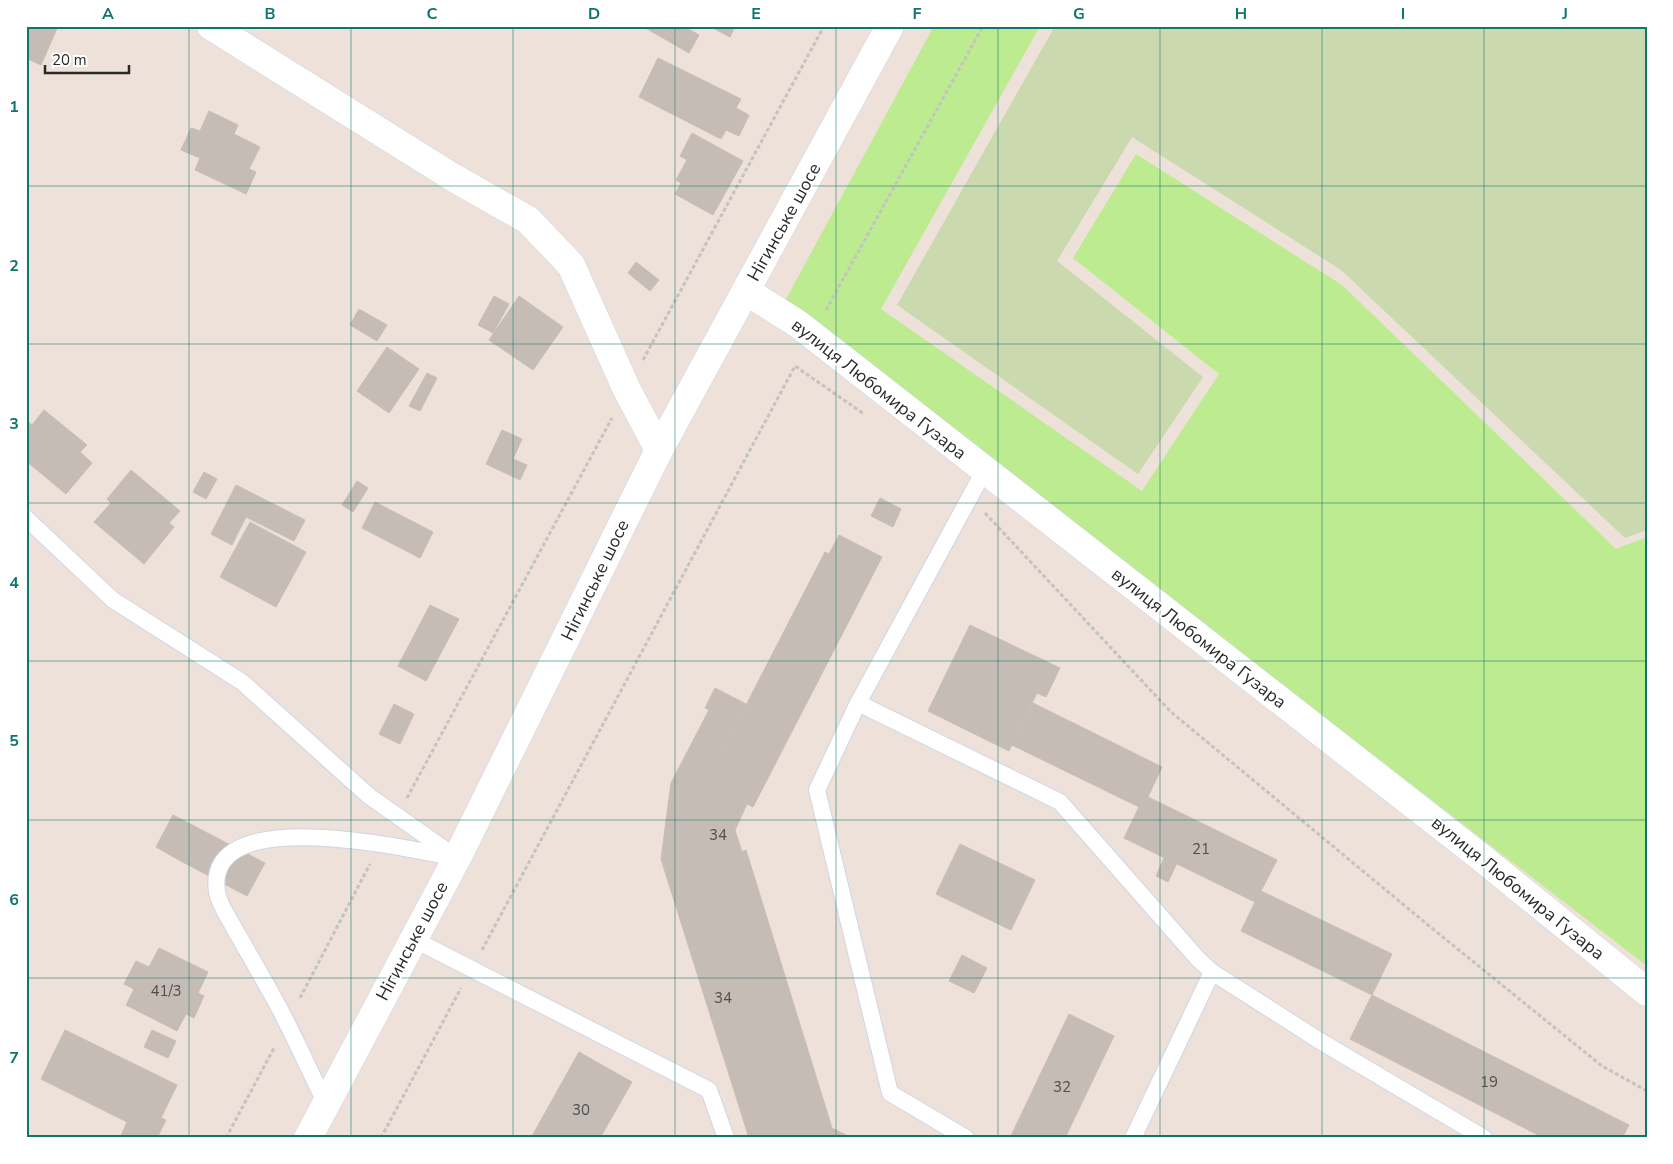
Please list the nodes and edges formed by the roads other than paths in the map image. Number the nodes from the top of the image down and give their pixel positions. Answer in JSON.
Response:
{"nodes":[{"id":1,"x":210,"y":26,"type":"edge"},
{"id":2,"x":890,"y":26,"type":"edge"},
{"id":3,"x":746,"y":291,"type":"junction"},
{"id":4,"x":659,"y":450,"type":"junction"},
{"id":5,"x":984,"y":471,"type":"junction"},
{"id":6,"x":26,"y":518,"type":"edge"},
{"id":7,"x":858,"y":702,"type":"junction"},
{"id":8,"x":457,"y":858,"type":"junction"},
{"id":9,"x":414,"y":939,"type":"junction"},
{"id":10,"x":1212,"y":972,"type":"junction"},
{"id":11,"x":1647,"y":992,"type":"edge"},
{"id":12,"x":326,"y":1104,"type":"junction"},
{"id":13,"x":308,"y":1138,"type":"edge"},
{"id":14,"x":726,"y":1138,"type":"edge"},
{"id":15,"x":966,"y":1138,"type":"edge"},
{"id":16,"x":1133,"y":1138,"type":"edge"},
{"id":17,"x":1484,"y":1138,"type":"edge"}],
"edges":[{"from":1,"to":4,"type":"street"},
{"from":2,"to":3,"type":"street","name":"Нігинське шосе"},
{"from":3,"to":4,"type":"street","name":"Нігинське шосе"},
{"from":3,"to":5,"type":"street","name":"вулиця Любомира Гузара"},
{"from":4,"to":8,"type":"street","name":"Нігинське шосе"},
{"from":5,"to":7,"type":"lane"},
{"from":5,"to":11,"type":"street","name":"вулиця Любомира Гузара"},
{"from":6,"to":8,"type":"lane"},
{"from":7,"to":10,"type":"lane"},
{"from":7,"to":15,"type":"lane"},
{"from":8,"to":9,"type":"street","name":"Нігинське шосе"},
{"from":8,"to":12,"type":"lane"},
{"from":9,"to":12,"type":"street","name":"Нігинське шосе"},
{"from":9,"to":14,"type":"lane"},
{"from":10,"to":16,"type":"lane"},
{"from":10,"to":17,"type":"lane"},
{"from":12,"to":13,"type":"street","name":"Нігинське шосе"}]}
